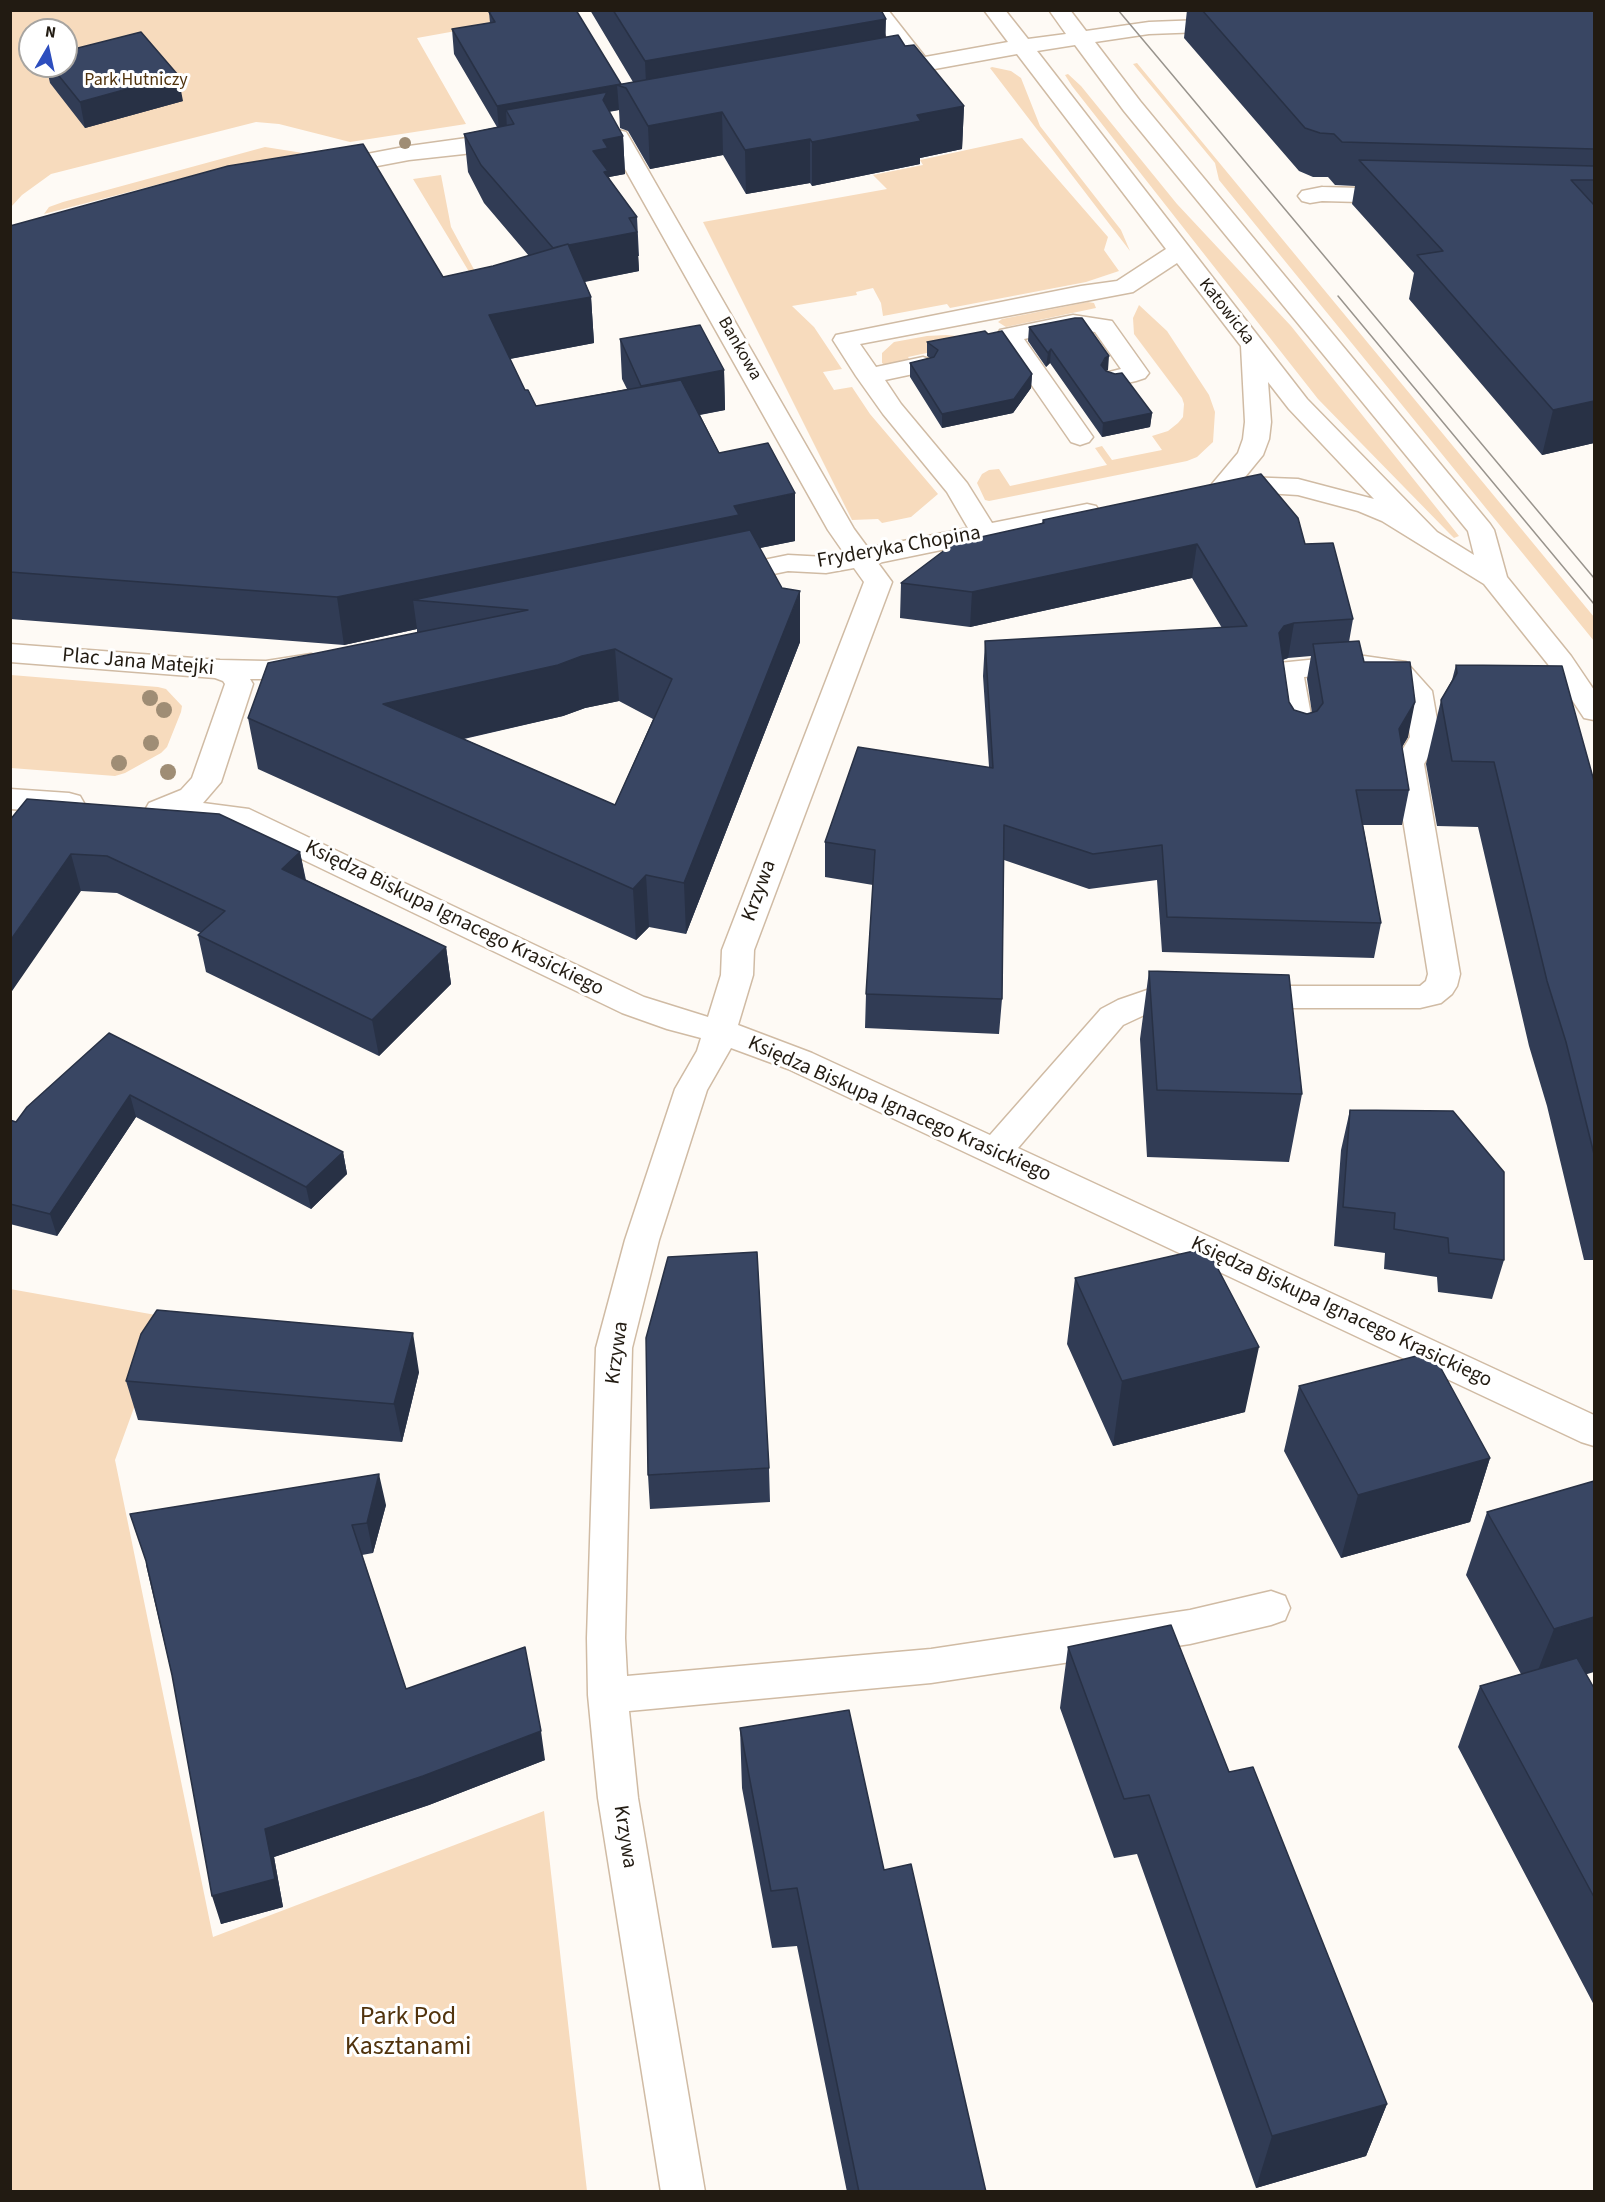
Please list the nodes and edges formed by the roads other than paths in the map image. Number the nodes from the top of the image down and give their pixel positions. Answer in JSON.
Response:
{"nodes":[{"id":1,"x":877,"y":10,"type":"edge"},
{"id":2,"x":994,"y":10,"type":"edge"},
{"id":3,"x":1059,"y":10,"type":"edge"},
{"id":4,"x":1134,"y":10,"type":"edge"},
{"id":5,"x":1250,"y":23,"type":"edge"},
{"id":6,"x":1149,"y":28,"type":"junction"},
{"id":7,"x":1080,"y":39,"type":"junction"},
{"id":8,"x":1022,"y":47,"type":"junction"},
{"id":9,"x":920,"y":65,"type":"junction"},
{"id":10,"x":868,"y":75,"type":"edge"},
{"id":11,"x":617,"y":126,"type":"edge"},
{"id":12,"x":536,"y":134,"type":"edge"},
{"id":13,"x":309,"y":172,"type":"edge"},
{"id":14,"x":1310,"y":196,"type":"dead end"},
{"id":15,"x":1414,"y":197,"type":"edge"},
{"id":16,"x":1179,"y":251,"type":"junction"},
{"id":17,"x":1124,"y":287,"type":"junction"},
{"id":18,"x":953,"y":319,"type":"junction"},
{"id":19,"x":1103,"y":326,"type":"junction"},
{"id":20,"x":1013,"y":341,"type":"junction"},
{"id":21,"x":1253,"y":346,"type":"junction"},
{"id":22,"x":990,"y":352,"type":"edge"},
{"id":23,"x":923,"y":365,"type":"edge"},
{"id":24,"x":869,"y":376,"type":"junction"},
{"id":25,"x":1114,"y":378,"type":"edge"},
{"id":26,"x":1080,"y":437,"type":"dead end"},
{"id":27,"x":1116,"y":506,"type":"edge"},
{"id":28,"x":985,"y":533,"type":"junction"},
{"id":29,"x":1427,"y":538,"type":"junction"},
{"id":30,"x":863,"y":558,"type":"junction"},
{"id":31,"x":1494,"y":578,"type":"junction"},
{"id":32,"x":696,"y":583,"type":"edge"},
{"id":33,"x":10,"y":653,"type":"edge"},
{"id":34,"x":340,"y":657,"type":"edge"},
{"id":35,"x":220,"y":669,"type":"junction"},
{"id":36,"x":1594,"y":711,"type":"edge"},
{"id":37,"x":1300,"y":737,"type":"edge"},
{"id":38,"x":10,"y":799,"type":"edge"},
{"id":39,"x":92,"y":805,"type":"edge"},
{"id":40,"x":150,"y":809,"type":"joint"},
{"id":41,"x":720,"y":1031,"type":"junction"},
{"id":42,"x":995,"y":1152,"type":"junction"},
{"id":43,"x":1594,"y":1431,"type":"edge"},
{"id":44,"x":1271,"y":1608,"type":"dead end"},
{"id":45,"x":608,"y":1695,"type":"junction"},
{"id":46,"x":683,"y":2192,"type":"edge"}],
"edges":[{"from":1,"to":9,"type":"street"},
{"from":2,"to":8,"type":"street","name":"Katowicka"},
{"from":3,"to":7,"type":"street","name":"Katowicka"},
{"from":4,"to":6,"type":"street"},
{"from":5,"to":6,"type":"street"},
{"from":6,"to":7,"type":"street"},
{"from":7,"to":8,"type":"street"},
{"from":7,"to":31,"type":"street","name":"Katowicka"},
{"from":8,"to":9,"type":"street"},
{"from":8,"to":16,"type":"street","name":"Katowicka"},
{"from":9,"to":10,"type":"street"},
{"from":11,"to":30,"type":"street","name":"Bankowa"},
{"from":12,"to":13,"type":"street"},
{"from":14,"to":15,"type":"street"},
{"from":16,"to":17,"type":"street"},
{"from":16,"to":21,"type":"street","name":"Katowicka"},
{"from":17,"to":18,"type":"street"},
{"from":17,"to":19,"type":"street"},
{"from":18,"to":20,"type":"street"},
{"from":18,"to":24,"type":"street"},
{"from":19,"to":20,"type":"street"},
{"from":19,"to":25,"type":"street"},
{"from":20,"to":22,"type":"street"},
{"from":20,"to":26,"type":"street"},
{"from":21,"to":29,"type":"street","name":"Katowicka"},
{"from":21,"to":29,"type":"street"},
{"from":23,"to":24,"type":"street"},
{"from":24,"to":28,"type":"street"},
{"from":27,"to":28,"type":"street","name":"Fryderyka Chopina"},
{"from":28,"to":30,"type":"street","name":"Fryderyka Chopina"},
{"from":29,"to":31,"type":"street","name":"Katowicka"},
{"from":30,"to":32,"type":"street","name":"Fryderyka Chopina"},
{"from":30,"to":41,"type":"street","name":"Krzywa"},
{"from":31,"to":36,"type":"street","name":"Katowicka"},
{"from":33,"to":35,"type":"street","name":"Plac Jana Matejki"},
{"from":34,"to":35,"type":"street"},
{"from":35,"to":40,"type":"street","name":"Plac Jana Matejki"},
{"from":37,"to":42,"type":"street"},
{"from":38,"to":39,"type":"street"},
{"from":40,"to":41,"type":"street","name":"Księdza Biskupa Ignacego Krasickiego"},
{"from":41,"to":42,"type":"street","name":"Księdza Biskupa Ignacego Krasickiego"},
{"from":41,"to":45,"type":"street","name":"Krzywa"},
{"from":42,"to":43,"type":"street","name":"Księdza Biskupa Ignacego Krasickiego"},
{"from":44,"to":45,"type":"street"},
{"from":45,"to":46,"type":"street","name":"Krzywa"}]}
